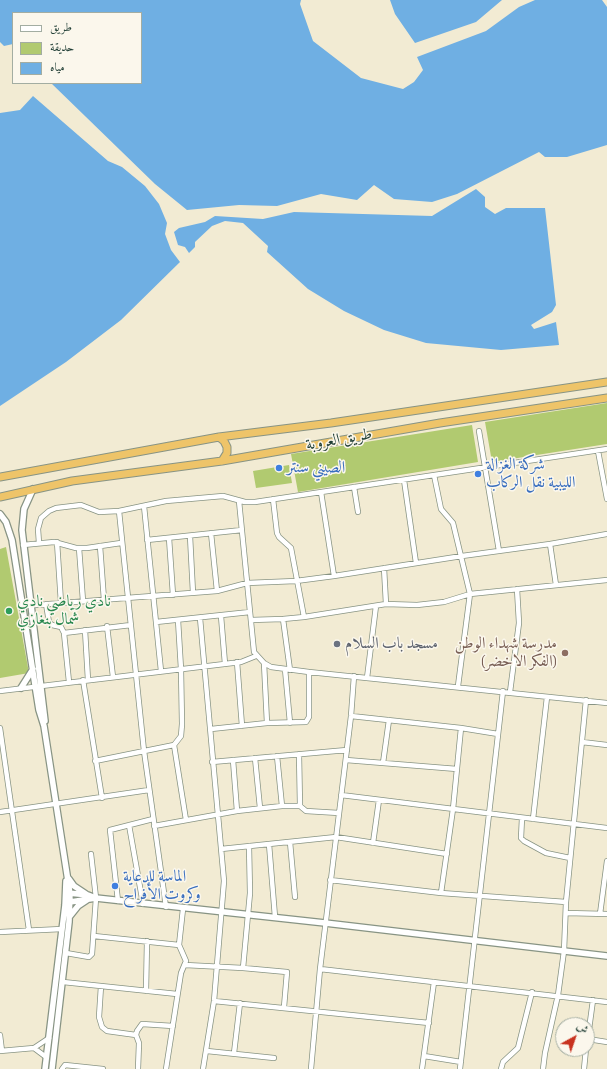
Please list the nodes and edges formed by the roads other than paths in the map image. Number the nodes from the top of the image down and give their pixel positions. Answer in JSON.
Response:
{"nodes":[{"id":1,"x":607,"y":382,"type":"edge"},
{"id":2,"x":607,"y":398,"type":"edge"},
{"id":3,"x":479,"y":431,"type":"dead end"},
{"id":4,"x":219,"y":437,"type":"junction"},
{"id":5,"x":607,"y":449,"type":"edge"},
{"id":6,"x":598,"y":450,"type":"junction"},
{"id":7,"x":222,"y":461,"type":"junction"},
{"id":8,"x":485,"y":468,"type":"junction"},
{"id":9,"x":434,"y":475,"type":"junction"},
{"id":10,"x":0,"y":477,"type":"edge"},
{"id":11,"x":404,"y":480,"type":"junction"},
{"id":12,"x":354,"y":487,"type":"junction"},
{"id":13,"x":33,"y":489,"type":"junction"},
{"id":14,"x":321,"y":492,"type":"junction"},
{"id":15,"x":0,"y":497,"type":"edge"},
{"id":16,"x":273,"y":499,"type":"junction"},
{"id":17,"x":607,"y":499,"type":"edge"},
{"id":18,"x":239,"y":500,"type":"junction"},
{"id":19,"x":144,"y":506,"type":"junction"},
{"id":20,"x":119,"y":511,"type":"junction"},
{"id":21,"x":358,"y":512,"type":"dead end"},
{"id":22,"x":0,"y":514,"type":"edge"},
{"id":23,"x":242,"y":530,"type":"junction"},
{"id":24,"x":211,"y":533,"type":"junction"},
{"id":25,"x":607,"y":534,"type":"edge"},
{"id":26,"x":190,"y":536,"type":"junction"},
{"id":27,"x":169,"y":538,"type":"junction"},
{"id":28,"x":147,"y":540,"type":"junction"},
{"id":29,"x":57,"y":542,"type":"junction"},
{"id":30,"x":39,"y":543,"type":"junction"},
{"id":31,"x":122,"y":543,"type":"junction"},
{"id":32,"x":550,"y":544,"type":"junction"},
{"id":33,"x":23,"y":545,"type":"junction"},
{"id":34,"x":100,"y":546,"type":"junction"},
{"id":35,"x":80,"y":548,"type":"junction"},
{"id":36,"x":499,"y":551,"type":"junction"},
{"id":37,"x":462,"y":556,"type":"junction"},
{"id":38,"x":416,"y":563,"type":"junction"},
{"id":39,"x":384,"y":568,"type":"junction"},
{"id":40,"x":334,"y":576,"type":"junction"},
{"id":41,"x":607,"y":580,"type":"edge"},
{"id":42,"x":296,"y":581,"type":"junction"},
{"id":43,"x":247,"y":583,"type":"junction"},
{"id":44,"x":556,"y":585,"type":"junction"},
{"id":45,"x":517,"y":589,"type":"junction"},
{"id":46,"x":217,"y":591,"type":"junction"},
{"id":47,"x":193,"y":593,"type":"junction"},
{"id":48,"x":173,"y":594,"type":"junction"},
{"id":49,"x":470,"y":594,"type":"junction"},
{"id":50,"x":153,"y":596,"type":"junction"},
{"id":51,"x":128,"y":598,"type":"junction"},
{"id":52,"x":104,"y":600,"type":"junction"},
{"id":53,"x":83,"y":601,"type":"junction"},
{"id":54,"x":61,"y":603,"type":"junction"},
{"id":55,"x":46,"y":604,"type":"junction"},
{"id":56,"x":386,"y":604,"type":"junction"},
{"id":57,"x":31,"y":605,"type":"junction"},
{"id":58,"x":23,"y":606,"type":"junction"},
{"id":59,"x":376,"y":606,"type":"junction"},
{"id":60,"x":250,"y":612,"type":"junction"},
{"id":61,"x":221,"y":616,"type":"junction"},
{"id":62,"x":304,"y":617,"type":"junction"},
{"id":63,"x":200,"y":618,"type":"junction"},
{"id":64,"x":283,"y":619,"type":"junction"},
{"id":65,"x":178,"y":620,"type":"junction"},
{"id":66,"x":251,"y":620,"type":"junction"},
{"id":67,"x":156,"y":622,"type":"junction"},
{"id":68,"x":131,"y":625,"type":"junction"},
{"id":69,"x":107,"y":626,"type":"junction"},
{"id":70,"x":85,"y":630,"type":"junction"},
{"id":71,"x":64,"y":633,"type":"junction"},
{"id":72,"x":256,"y":656,"type":"junction"},
{"id":73,"x":237,"y":662,"type":"junction"},
{"id":74,"x":264,"y":663,"type":"junction"},
{"id":75,"x":225,"y":664,"type":"junction"},
{"id":76,"x":204,"y":666,"type":"junction"},
{"id":77,"x":33,"y":669,"type":"junction"},
{"id":78,"x":181,"y":669,"type":"junction"},
{"id":79,"x":288,"y":669,"type":"junction"},
{"id":80,"x":161,"y":671,"type":"junction"},
{"id":81,"x":309,"y":672,"type":"junction"},
{"id":82,"x":135,"y":674,"type":"junction"},
{"id":83,"x":354,"y":676,"type":"junction"},
{"id":84,"x":113,"y":677,"type":"junction"},
{"id":85,"x":367,"y":678,"type":"junction"},
{"id":86,"x":86,"y":680,"type":"junction"},
{"id":87,"x":69,"y":682,"type":"junction"},
{"id":88,"x":39,"y":686,"type":"junction"},
{"id":89,"x":458,"y":686,"type":"junction"},
{"id":90,"x":21,"y":688,"type":"junction"},
{"id":91,"x":0,"y":691,"type":"edge"},
{"id":92,"x":503,"y":691,"type":"junction"},
{"id":93,"x":510,"y":692,"type":"junction"},
{"id":94,"x":547,"y":697,"type":"junction"},
{"id":95,"x":586,"y":700,"type":"junction"},
{"id":96,"x":607,"y":703,"type":"edge"},
{"id":97,"x":351,"y":716,"type":"junction"},
{"id":98,"x":389,"y":720,"type":"junction"},
{"id":99,"x":267,"y":723,"type":"junction"},
{"id":100,"x":290,"y":723,"type":"junction"},
{"id":101,"x":242,"y":726,"type":"junction"},
{"id":102,"x":0,"y":728,"type":"edge"},
{"id":103,"x":461,"y":728,"type":"junction"},
{"id":104,"x":211,"y":729,"type":"junction"},
{"id":105,"x":498,"y":734,"type":"junction"},
{"id":106,"x":582,"y":742,"type":"junction"},
{"id":107,"x":174,"y":745,"type":"junction"},
{"id":108,"x":607,"y":745,"type":"edge"},
{"id":109,"x":347,"y":750,"type":"junction"},
{"id":110,"x":144,"y":751,"type":"junction"},
{"id":111,"x":299,"y":754,"type":"junction"},
{"id":112,"x":277,"y":756,"type":"junction"},
{"id":113,"x":255,"y":758,"type":"junction"},
{"id":114,"x":233,"y":760,"type":"junction"},
{"id":115,"x":346,"y":760,"type":"junction"},
{"id":116,"x":95,"y":761,"type":"junction"},
{"id":117,"x":212,"y":762,"type":"junction"},
{"id":118,"x":383,"y":763,"type":"junction"},
{"id":119,"x":457,"y":769,"type":"junction"},
{"id":120,"x":149,"y":790,"type":"junction"},
{"id":121,"x":341,"y":795,"type":"junction"},
{"id":122,"x":102,"y":798,"type":"junction"},
{"id":123,"x":379,"y":800,"type":"junction"},
{"id":124,"x":56,"y":804,"type":"junction"},
{"id":125,"x":282,"y":806,"type":"junction"},
{"id":126,"x":300,"y":806,"type":"junction"},
{"id":127,"x":260,"y":808,"type":"junction"},
{"id":128,"x":453,"y":809,"type":"junction"},
{"id":129,"x":12,"y":811,"type":"junction"},
{"id":130,"x":237,"y":811,"type":"junction"},
{"id":131,"x":0,"y":812,"type":"edge"},
{"id":132,"x":339,"y":813,"type":"junction"},
{"id":133,"x":218,"y":814,"type":"junction"},
{"id":134,"x":490,"y":814,"type":"junction"},
{"id":135,"x":522,"y":818,"type":"junction"},
{"id":136,"x":154,"y":819,"type":"junction"},
{"id":137,"x":533,"y":819,"type":"junction"},
{"id":138,"x":186,"y":820,"type":"junction"},
{"id":139,"x":574,"y":824,"type":"junction"},
{"id":140,"x":129,"y":825,"type":"junction"},
{"id":141,"x":154,"y":826,"type":"junction"},
{"id":142,"x":607,"y":828,"type":"edge"},
{"id":143,"x":336,"y":837,"type":"junction"},
{"id":144,"x":290,"y":842,"type":"junction"},
{"id":145,"x":373,"y":843,"type":"junction"},
{"id":146,"x":269,"y":844,"type":"junction"},
{"id":147,"x":249,"y":846,"type":"junction"},
{"id":148,"x":221,"y":849,"type":"junction"},
{"id":149,"x":91,"y":854,"type":"dead end"},
{"id":150,"x":447,"y":854,"type":"junction"},
{"id":151,"x":570,"y":858,"type":"junction"},
{"id":152,"x":607,"y":861,"type":"edge"},
{"id":153,"x":66,"y":870,"type":"junction"},
{"id":154,"x":606,"y":871,"type":"edge"},
{"id":155,"x":68,"y":877,"type":"junction"},
{"id":156,"x":330,"y":880,"type":"junction"},
{"id":157,"x":68,"y":893,"type":"junction"},
{"id":158,"x":441,"y":893,"type":"junction"},
{"id":159,"x":478,"y":896,"type":"junction"},
{"id":160,"x":88,"y":897,"type":"junction"},
{"id":161,"x":296,"y":897,"type":"dead end"},
{"id":162,"x":96,"y":898,"type":"junction"},
{"id":163,"x":118,"y":901,"type":"junction"},
{"id":164,"x":566,"y":902,"type":"junction"},
{"id":165,"x":67,"y":903,"type":"junction"},
{"id":166,"x":143,"y":904,"type":"junction"},
{"id":167,"x":166,"y":907,"type":"junction"},
{"id":168,"x":183,"y":909,"type":"junction"},
{"id":169,"x":221,"y":911,"type":"junction"},
{"id":170,"x":566,"y":912,"type":"junction"},
{"id":171,"x":248,"y":914,"type":"junction"},
{"id":172,"x":600,"y":914,"type":"junction"},
{"id":173,"x":607,"y":914,"type":"edge"},
{"id":174,"x":275,"y":917,"type":"junction"},
{"id":175,"x":69,"y":922,"type":"junction"},
{"id":176,"x":325,"y":923,"type":"junction"},
{"id":177,"x":62,"y":929,"type":"junction"},
{"id":178,"x":29,"y":930,"type":"junction"},
{"id":179,"x":0,"y":932,"type":"edge"},
{"id":180,"x":94,"y":936,"type":"junction"},
{"id":181,"x":474,"y":940,"type":"junction"},
{"id":182,"x":147,"y":941,"type":"junction"},
{"id":183,"x":178,"y":945,"type":"junction"},
{"id":184,"x":564,"y":951,"type":"junction"},
{"id":185,"x":66,"y":953,"type":"junction"},
{"id":186,"x":607,"y":956,"type":"edge"},
{"id":187,"x":185,"y":965,"type":"junction"},
{"id":188,"x":217,"y":966,"type":"junction"},
{"id":189,"x":243,"y":968,"type":"junction"},
{"id":190,"x":320,"y":969,"type":"junction"},
{"id":191,"x":62,"y":982,"type":"junction"},
{"id":192,"x":434,"y":982,"type":"junction"},
{"id":193,"x":101,"y":986,"type":"junction"},
{"id":194,"x":469,"y":986,"type":"junction"},
{"id":195,"x":146,"y":991,"type":"junction"},
{"id":196,"x":532,"y":992,"type":"junction"},
{"id":197,"x":177,"y":994,"type":"junction"},
{"id":198,"x":558,"y":995,"type":"junction"},
{"id":199,"x":214,"y":1000,"type":"junction"},
{"id":200,"x":593,"y":1000,"type":"junction"},
{"id":201,"x":607,"y":1002,"type":"edge"},
{"id":202,"x":240,"y":1003,"type":"junction"},
{"id":203,"x":284,"y":1007,"type":"junction"},
{"id":204,"x":316,"y":1010,"type":"junction"},
{"id":205,"x":591,"y":1017,"type":"edge"},
{"id":206,"x":429,"y":1023,"type":"junction"},
{"id":207,"x":173,"y":1026,"type":"junction"},
{"id":208,"x":0,"y":1035,"type":"edge"},
{"id":209,"x":136,"y":1036,"type":"junction"},
{"id":210,"x":49,"y":1038,"type":"junction"},
{"id":211,"x":595,"y":1040,"type":"edge"},
{"id":212,"x":607,"y":1042,"type":"edge"},
{"id":213,"x":34,"y":1048,"type":"junction"},
{"id":214,"x":1,"y":1051,"type":"edge"},
{"id":215,"x":206,"y":1051,"type":"junction"},
{"id":216,"x":234,"y":1053,"type":"junction"},
{"id":217,"x":424,"y":1056,"type":"junction"},
{"id":218,"x":46,"y":1057,"type":"junction"},
{"id":219,"x":585,"y":1057,"type":"edge"},
{"id":220,"x":274,"y":1058,"type":"dead end"},
{"id":221,"x":461,"y":1062,"type":"junction"},
{"id":222,"x":45,"y":1069,"type":"edge"},
{"id":223,"x":52,"y":1069,"type":"edge"},
{"id":224,"x":62,"y":1069,"type":"edge"},
{"id":225,"x":103,"y":1069,"type":"edge"},
{"id":226,"x":138,"y":1069,"type":"edge"},
{"id":227,"x":166,"y":1069,"type":"edge"},
{"id":228,"x":203,"y":1069,"type":"edge"},
{"id":229,"x":311,"y":1069,"type":"edge"},
{"id":230,"x":422,"y":1069,"type":"edge"},
{"id":231,"x":460,"y":1069,"type":"edge"},
{"id":232,"x":501,"y":1069,"type":"edge"},
{"id":233,"x":543,"y":1069,"type":"edge"},
{"id":234,"x":584,"y":1069,"type":"edge"}],
"edges":[{"from":1,"to":4,"type":"highway","name":"طريق العروبة"},
{"from":2,"to":7,"type":"highway","name":"طريق العروبة"},
{"from":3,"to":8,"type":"street"},
{"from":4,"to":7,"type":"highway"},
{"from":4,"to":10,"type":"highway","name":"طريق العروبة"},
{"from":5,"to":6,"type":"street"},
{"from":6,"to":8,"type":"street"},
{"from":6,"to":17,"type":"street"},
{"from":7,"to":13,"type":"highway","name":"طريق العروبة"},
{"from":8,"to":9,"type":"street"},
{"from":8,"to":36,"type":"street"},
{"from":9,"to":11,"type":"street"},
{"from":9,"to":37,"type":"street"},
{"from":11,"to":12,"type":"street"},
{"from":11,"to":38,"type":"street"},
{"from":12,"to":14,"type":"street"},
{"from":12,"to":21,"type":"street"},
{"from":13,"to":15,"type":"highway","name":"طريق العروبة"},
{"from":13,"to":33,"type":"street"},
{"from":14,"to":16,"type":"street"},
{"from":14,"to":40,"type":"street"},
{"from":16,"to":18,"type":"street"},
{"from":16,"to":42,"type":"street"},
{"from":18,"to":19,"type":"street"},
{"from":18,"to":23,"type":"street"},
{"from":19,"to":20,"type":"street"},
{"from":19,"to":28,"type":"street"},
{"from":20,"to":30,"type":"street"},
{"from":20,"to":31,"type":"street"},
{"from":22,"to":58,"type":"street"},
{"from":23,"to":24,"type":"street"},
{"from":23,"to":43,"type":"street"},
{"from":24,"to":26,"type":"street"},
{"from":24,"to":46,"type":"street"},
{"from":25,"to":32,"type":"street"},
{"from":26,"to":27,"type":"street"},
{"from":26,"to":47,"type":"street"},
{"from":27,"to":28,"type":"street"},
{"from":27,"to":48,"type":"street"},
{"from":28,"to":50,"type":"street"},
{"from":29,"to":30,"type":"street"},
{"from":29,"to":35,"type":"street"},
{"from":29,"to":54,"type":"street"},
{"from":30,"to":33,"type":"street"},
{"from":31,"to":34,"type":"street"},
{"from":31,"to":51,"type":"street"},
{"from":32,"to":36,"type":"street"},
{"from":32,"to":44,"type":"street"},
{"from":33,"to":57,"type":"street"},
{"from":34,"to":35,"type":"street"},
{"from":34,"to":52,"type":"street"},
{"from":35,"to":53,"type":"street"},
{"from":36,"to":37,"type":"street"},
{"from":37,"to":38,"type":"street"},
{"from":37,"to":49,"type":"street"},
{"from":38,"to":39,"type":"street"},
{"from":39,"to":40,"type":"street"},
{"from":39,"to":56,"type":"street"},
{"from":40,"to":42,"type":"street"},
{"from":41,"to":44,"type":"street"},
{"from":42,"to":43,"type":"street"},
{"from":42,"to":62,"type":"street"},
{"from":43,"to":46,"type":"street"},
{"from":43,"to":60,"type":"street"},
{"from":44,"to":45,"type":"street"},
{"from":45,"to":49,"type":"street"},
{"from":45,"to":93,"type":"street"},
{"from":46,"to":47,"type":"street"},
{"from":47,"to":48,"type":"street"},
{"from":48,"to":50,"type":"street"},
{"from":49,"to":56,"type":"street"},
{"from":49,"to":89,"type":"street"},
{"from":50,"to":51,"type":"street"},
{"from":50,"to":67,"type":"street"},
{"from":51,"to":52,"type":"street"},
{"from":51,"to":68,"type":"street"},
{"from":52,"to":53,"type":"street"},
{"from":53,"to":54,"type":"street"},
{"from":54,"to":55,"type":"street"},
{"from":55,"to":57,"type":"street"},
{"from":55,"to":71,"type":"street"},
{"from":56,"to":59,"type":"street"},
{"from":57,"to":58,"type":"street"},
{"from":57,"to":88,"type":"street"},
{"from":58,"to":77,"type":"street"},
{"from":59,"to":62,"type":"street"},
{"from":59,"to":85,"type":"street"},
{"from":60,"to":61,"type":"street"},
{"from":60,"to":66,"type":"street"},
{"from":61,"to":63,"type":"street"},
{"from":61,"to":75,"type":"street"},
{"from":62,"to":64,"type":"street"},
{"from":63,"to":65,"type":"street"},
{"from":63,"to":76,"type":"street"},
{"from":64,"to":66,"type":"street"},
{"from":64,"to":79,"type":"street"},
{"from":65,"to":67,"type":"street"},
{"from":65,"to":78,"type":"street"},
{"from":66,"to":72,"type":"street"},
{"from":67,"to":80,"type":"street"},
{"from":68,"to":69,"type":"street"},
{"from":68,"to":82,"type":"street"},
{"from":69,"to":70,"type":"street"},
{"from":69,"to":84,"type":"street"},
{"from":70,"to":71,"type":"street"},
{"from":70,"to":86,"type":"street"},
{"from":71,"to":87,"type":"street"},
{"from":72,"to":73,"type":"street"},
{"from":72,"to":74,"type":"street"},
{"from":73,"to":75,"type":"street"},
{"from":73,"to":101,"type":"street"},
{"from":74,"to":79,"type":"street"},
{"from":74,"to":99,"type":"street"},
{"from":75,"to":76,"type":"street"},
{"from":76,"to":78,"type":"street"},
{"from":76,"to":104,"type":"street"},
{"from":77,"to":88,"type":"street"},
{"from":77,"to":90,"type":"street"},
{"from":78,"to":80,"type":"street"},
{"from":78,"to":107,"type":"street"},
{"from":79,"to":81,"type":"street"},
{"from":79,"to":100,"type":"street"},
{"from":80,"to":82,"type":"street"},
{"from":81,"to":83,"type":"street"},
{"from":81,"to":100,"type":"street"},
{"from":82,"to":84,"type":"street"},
{"from":82,"to":110,"type":"street"},
{"from":83,"to":85,"type":"street"},
{"from":83,"to":97,"type":"street"},
{"from":84,"to":86,"type":"street"},
{"from":85,"to":89,"type":"street"},
{"from":86,"to":87,"type":"street"},
{"from":86,"to":116,"type":"street"},
{"from":87,"to":88,"type":"street"},
{"from":88,"to":90,"type":"street"},
{"from":88,"to":124,"type":"street"},
{"from":89,"to":92,"type":"street"},
{"from":90,"to":91,"type":"street"},
{"from":92,"to":93,"type":"street"},
{"from":92,"to":105,"type":"street"},
{"from":93,"to":94,"type":"street"},
{"from":94,"to":95,"type":"street"},
{"from":94,"to":137,"type":"street"},
{"from":95,"to":96,"type":"street"},
{"from":95,"to":106,"type":"street"},
{"from":97,"to":98,"type":"street"},
{"from":97,"to":109,"type":"street"},
{"from":98,"to":103,"type":"street"},
{"from":98,"to":118,"type":"street"},
{"from":99,"to":100,"type":"street"},
{"from":99,"to":101,"type":"street"},
{"from":101,"to":104,"type":"street"},
{"from":102,"to":129,"type":"street"},
{"from":103,"to":105,"type":"street"},
{"from":103,"to":119,"type":"street"},
{"from":104,"to":117,"type":"street"},
{"from":105,"to":134,"type":"street"},
{"from":106,"to":108,"type":"street"},
{"from":106,"to":139,"type":"street"},
{"from":107,"to":110,"type":"street"},
{"from":107,"to":138,"type":"street"},
{"from":109,"to":111,"type":"street"},
{"from":109,"to":115,"type":"street"},
{"from":110,"to":116,"type":"street"},
{"from":110,"to":120,"type":"street"},
{"from":111,"to":112,"type":"street"},
{"from":111,"to":126,"type":"street"},
{"from":112,"to":113,"type":"street"},
{"from":112,"to":125,"type":"street"},
{"from":113,"to":114,"type":"street"},
{"from":113,"to":127,"type":"street"},
{"from":114,"to":117,"type":"street"},
{"from":114,"to":130,"type":"street"},
{"from":115,"to":118,"type":"street"},
{"from":115,"to":121,"type":"street"},
{"from":116,"to":122,"type":"street"},
{"from":117,"to":133,"type":"street"},
{"from":118,"to":119,"type":"street"},
{"from":119,"to":128,"type":"street"},
{"from":120,"to":122,"type":"street"},
{"from":120,"to":136,"type":"street"},
{"from":121,"to":123,"type":"street"},
{"from":121,"to":132,"type":"street"},
{"from":122,"to":124,"type":"street"},
{"from":123,"to":128,"type":"street"},
{"from":123,"to":145,"type":"street"},
{"from":124,"to":129,"type":"street"},
{"from":124,"to":153,"type":"street"},
{"from":125,"to":126,"type":"street"},
{"from":125,"to":127,"type":"street"},
{"from":126,"to":132,"type":"street"},
{"from":127,"to":130,"type":"street"},
{"from":128,"to":134,"type":"street"},
{"from":128,"to":150,"type":"street"},
{"from":129,"to":131,"type":"street"},
{"from":129,"to":178,"type":"street"},
{"from":130,"to":133,"type":"street"},
{"from":132,"to":143,"type":"street"},
{"from":133,"to":138,"type":"street"},
{"from":133,"to":148,"type":"street"},
{"from":134,"to":135,"type":"street"},
{"from":134,"to":159,"type":"street"},
{"from":135,"to":137,"type":"street"},
{"from":135,"to":151,"type":"street"},
{"from":136,"to":140,"type":"street"},
{"from":136,"to":141,"type":"street"},
{"from":137,"to":139,"type":"street"},
{"from":138,"to":141,"type":"street"},
{"from":139,"to":142,"type":"street"},
{"from":139,"to":151,"type":"street"},
{"from":140,"to":163,"type":"street"},
{"from":140,"to":166,"type":"street"},
{"from":141,"to":167,"type":"street"},
{"from":143,"to":144,"type":"street"},
{"from":143,"to":145,"type":"street"},
{"from":143,"to":156,"type":"street"},
{"from":144,"to":146,"type":"street"},
{"from":144,"to":161,"type":"street"},
{"from":145,"to":150,"type":"street"},
{"from":146,"to":147,"type":"street"},
{"from":146,"to":174,"type":"street"},
{"from":147,"to":148,"type":"street"},
{"from":147,"to":171,"type":"street"},
{"from":148,"to":169,"type":"street"},
{"from":149,"to":162,"type":"street"},
{"from":150,"to":158,"type":"street"},
{"from":151,"to":164,"type":"street"},
{"from":152,"to":154,"type":"street"},
{"from":153,"to":155,"type":"street"},
{"from":153,"to":157,"type":"street"},
{"from":154,"to":172,"type":"street"},
{"from":155,"to":157,"type":"street"},
{"from":155,"to":160,"type":"street"},
{"from":156,"to":158,"type":"street"},
{"from":156,"to":176,"type":"street"},
{"from":157,"to":160,"type":"street"},
{"from":157,"to":165,"type":"street"},
{"from":158,"to":159,"type":"street"},
{"from":159,"to":164,"type":"street"},
{"from":159,"to":181,"type":"street"},
{"from":160,"to":162,"type":"street"},
{"from":160,"to":165,"type":"street"},
{"from":160,"to":175,"type":"street"},
{"from":162,"to":163,"type":"street"},
{"from":162,"to":180,"type":"street"},
{"from":163,"to":166,"type":"street"},
{"from":164,"to":170,"type":"street"},
{"from":165,"to":175,"type":"street"},
{"from":165,"to":177,"type":"street"},
{"from":166,"to":167,"type":"street"},
{"from":167,"to":168,"type":"street"},
{"from":168,"to":169,"type":"street"},
{"from":168,"to":183,"type":"street"},
{"from":169,"to":171,"type":"street"},
{"from":169,"to":188,"type":"street"},
{"from":170,"to":172,"type":"street"},
{"from":170,"to":184,"type":"street"},
{"from":171,"to":174,"type":"street"},
{"from":171,"to":189,"type":"street"},
{"from":172,"to":173,"type":"street"},
{"from":174,"to":176,"type":"street"},
{"from":175,"to":185,"type":"street"},
{"from":176,"to":181,"type":"street"},
{"from":176,"to":190,"type":"street"},
{"from":177,"to":178,"type":"street"},
{"from":177,"to":210,"type":"street"},
{"from":178,"to":179,"type":"street"},
{"from":180,"to":182,"type":"street"},
{"from":180,"to":185,"type":"street"},
{"from":181,"to":184,"type":"street"},
{"from":181,"to":194,"type":"street"},
{"from":182,"to":183,"type":"street"},
{"from":182,"to":195,"type":"street"},
{"from":183,"to":187,"type":"street"},
{"from":184,"to":186,"type":"street"},
{"from":184,"to":198,"type":"street"},
{"from":185,"to":191,"type":"street"},
{"from":187,"to":188,"type":"street"},
{"from":187,"to":197,"type":"street"},
{"from":188,"to":189,"type":"street"},
{"from":188,"to":199,"type":"street"},
{"from":189,"to":203,"type":"street"},
{"from":190,"to":192,"type":"street"},
{"from":190,"to":204,"type":"street"},
{"from":191,"to":193,"type":"street"},
{"from":191,"to":223,"type":"street"},
{"from":192,"to":194,"type":"street"},
{"from":192,"to":206,"type":"street"},
{"from":193,"to":195,"type":"street"},
{"from":193,"to":209,"type":"street"},
{"from":194,"to":196,"type":"street"},
{"from":194,"to":221,"type":"street"},
{"from":195,"to":197,"type":"street"},
{"from":196,"to":198,"type":"street"},
{"from":196,"to":232,"type":"street"},
{"from":197,"to":207,"type":"street"},
{"from":198,"to":200,"type":"street"},
{"from":198,"to":233,"type":"street"},
{"from":199,"to":202,"type":"street"},
{"from":199,"to":215,"type":"street"},
{"from":200,"to":201,"type":"street"},
{"from":200,"to":205,"type":"street"},
{"from":202,"to":203,"type":"street"},
{"from":202,"to":216,"type":"street"},
{"from":203,"to":204,"type":"street"},
{"from":204,"to":206,"type":"street"},
{"from":204,"to":229,"type":"street"},
{"from":206,"to":217,"type":"street"},
{"from":207,"to":209,"type":"street"},
{"from":207,"to":227,"type":"street"},
{"from":208,"to":214,"type":"street"},
{"from":209,"to":226,"type":"street"},
{"from":210,"to":213,"type":"street"},
{"from":210,"to":218,"type":"street"},
{"from":211,"to":212,"type":"street"},
{"from":213,"to":214,"type":"street"},
{"from":213,"to":218,"type":"street"},
{"from":215,"to":216,"type":"street"},
{"from":215,"to":228,"type":"street"},
{"from":216,"to":220,"type":"street"},
{"from":217,"to":221,"type":"street"},
{"from":217,"to":230,"type":"street"},
{"from":218,"to":222,"type":"street"},
{"from":219,"to":234,"type":"street"},
{"from":221,"to":231,"type":"street"},
{"from":224,"to":225,"type":"street"}]}
